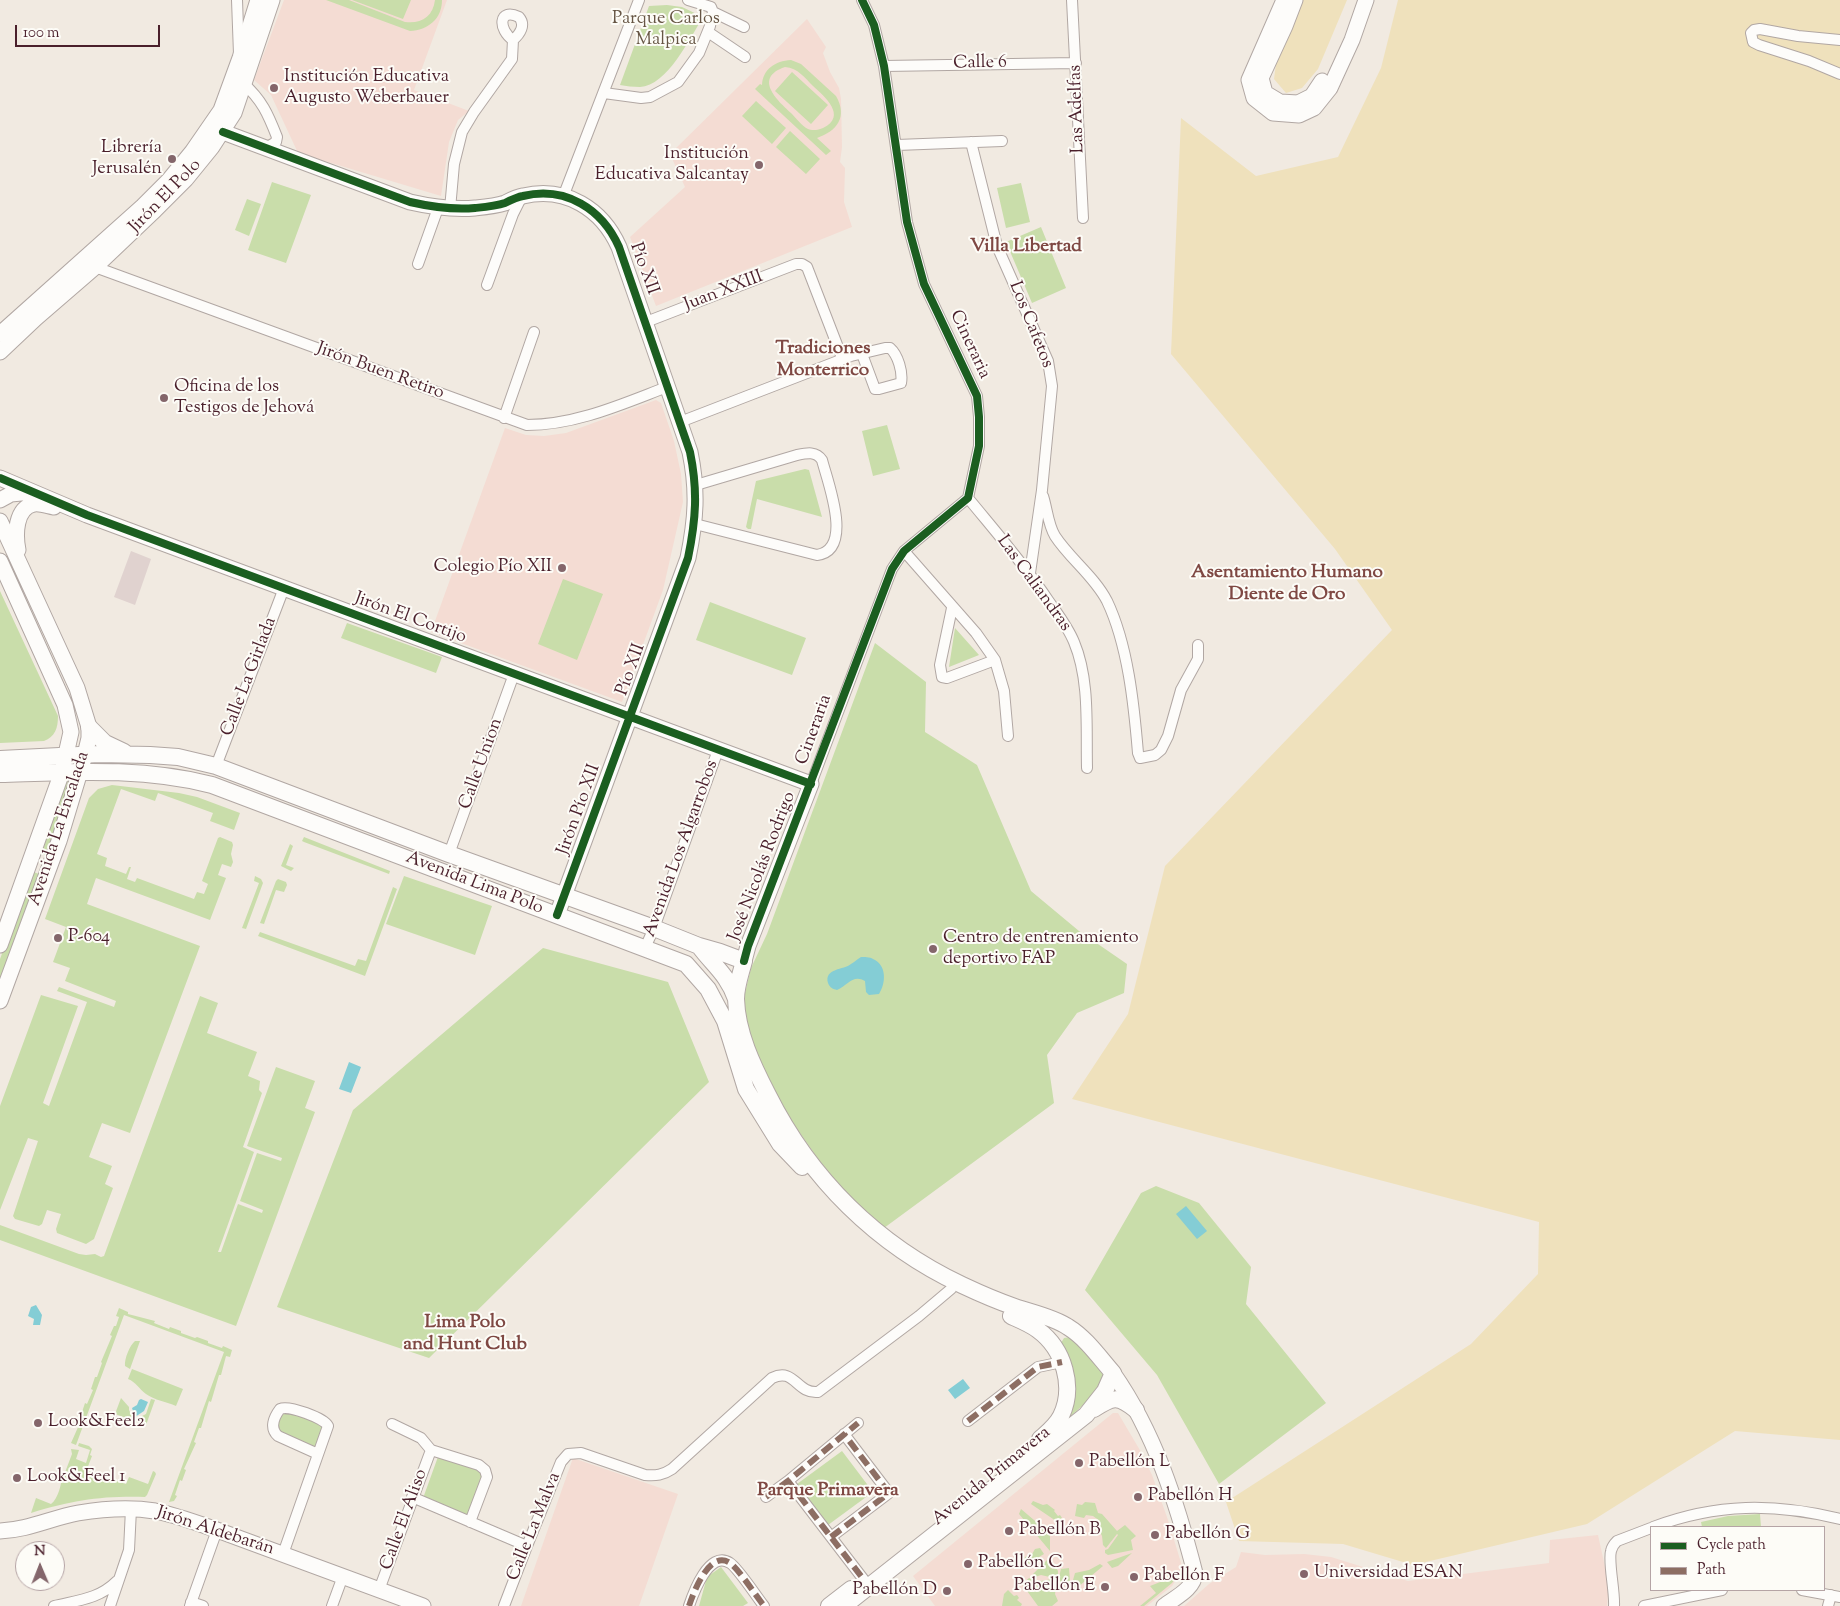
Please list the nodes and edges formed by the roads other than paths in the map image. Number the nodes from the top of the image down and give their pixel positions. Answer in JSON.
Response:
{"nodes":[{"id":1,"x":236,"y":0,"type":"edge"},
{"id":2,"x":258,"y":0,"type":"edge"},
{"id":3,"x":272,"y":0,"type":"edge"},
{"id":4,"x":639,"y":0,"type":"edge"},
{"id":5,"x":688,"y":0,"type":"edge"},
{"id":6,"x":862,"y":0,"type":"edge"},
{"id":7,"x":1072,"y":0,"type":"edge"},
{"id":8,"x":1284,"y":0,"type":"edge"},
{"id":9,"x":1295,"y":0,"type":"edge"},
{"id":10,"x":1358,"y":0,"type":"edge"},
{"id":11,"x":1366,"y":0,"type":"edge"},
{"id":12,"x":713,"y":12,"type":"junction"},
{"id":13,"x":744,"y":27,"type":"dead end"},
{"id":14,"x":708,"y":32,"type":"junction"},
{"id":15,"x":512,"y":40,"type":"dead end"},
{"id":16,"x":1840,"y":40,"type":"edge"},
{"id":17,"x":745,"y":57,"type":"dead end"},
{"id":18,"x":240,"y":58,"type":"junction"},
{"id":19,"x":1076,"y":63,"type":"junction"},
{"id":20,"x":884,"y":66,"type":"junction"},
{"id":21,"x":1840,"y":74,"type":"edge"},
{"id":22,"x":243,"y":83,"type":"junction"},
{"id":23,"x":604,"y":93,"type":"junction"},
{"id":24,"x":223,"y":132,"type":"junction"},
{"id":25,"x":1002,"y":141,"type":"dead end"},
{"id":26,"x":972,"y":142,"type":"junction"},
{"id":27,"x":896,"y":145,"type":"junction"},
{"id":28,"x":260,"y":146,"type":"junction"},
{"id":29,"x":522,"y":196,"type":"junction"},
{"id":30,"x":563,"y":197,"type":"junction"},
{"id":31,"x":444,"y":208,"type":"junction"},
{"id":32,"x":1083,"y":218,"type":"dead end"},
{"id":33,"x":418,"y":264,"type":"dead end"},
{"id":34,"x":95,"y":267,"type":"junction"},
{"id":35,"x":486,"y":285,"type":"dead end"},
{"id":36,"x":646,"y":322,"type":"junction"},
{"id":37,"x":534,"y":332,"type":"dead end"},
{"id":38,"x":0,"y":334,"type":"edge"},
{"id":39,"x":0,"y":352,"type":"edge"},
{"id":40,"x":862,"y":354,"type":"junction"},
{"id":41,"x":840,"y":361,"type":"junction"},
{"id":42,"x":667,"y":387,"type":"junction"},
{"id":43,"x":504,"y":418,"type":"junction"},
{"id":44,"x":680,"y":422,"type":"junction"},
{"id":45,"x":0,"y":478,"type":"edge"},
{"id":46,"x":696,"y":485,"type":"junction"},
{"id":47,"x":1042,"y":490,"type":"junction"},
{"id":48,"x":32,"y":492,"type":"junction"},
{"id":49,"x":968,"y":498,"type":"junction"},
{"id":50,"x":0,"y":500,"type":"edge"},
{"id":51,"x":87,"y":515,"type":"junction"},
{"id":52,"x":0,"y":521,"type":"edge"},
{"id":53,"x":695,"y":524,"type":"junction"},
{"id":54,"x":904,"y":551,"type":"junction"},
{"id":55,"x":0,"y":561,"type":"edge"},
{"id":56,"x":21,"y":565,"type":"junction"},
{"id":57,"x":1030,"y":573,"type":"junction"},
{"id":58,"x":284,"y":588,"type":"junction"},
{"id":59,"x":952,"y":608,"type":"junction"},
{"id":60,"x":1198,"y":644,"type":"dead end"},
{"id":61,"x":995,"y":660,"type":"junction"},
{"id":62,"x":514,"y":674,"type":"junction"},
{"id":63,"x":631,"y":716,"type":"junction"},
{"id":64,"x":89,"y":727,"type":"junction"},
{"id":65,"x":1008,"y":736,"type":"dead end"},
{"id":66,"x":718,"y":750,"type":"junction"},
{"id":67,"x":85,"y":754,"type":"junction"},
{"id":68,"x":128,"y":754,"type":"junction"},
{"id":69,"x":0,"y":760,"type":"edge"},
{"id":70,"x":64,"y":764,"type":"junction"},
{"id":71,"x":216,"y":766,"type":"junction"},
{"id":72,"x":1087,"y":768,"type":"dead end"},
{"id":73,"x":81,"y":772,"type":"junction"},
{"id":74,"x":0,"y":774,"type":"edge"},
{"id":75,"x":811,"y":784,"type":"junction"},
{"id":76,"x":396,"y":834,"type":"junction"},
{"id":77,"x":389,"y":852,"type":"junction"},
{"id":78,"x":449,"y":854,"type":"junction"},
{"id":79,"x":32,"y":858,"type":"junction"},
{"id":80,"x":50,"y":864,"type":"junction"},
{"id":81,"x":565,"y":896,"type":"junction"},
{"id":82,"x":557,"y":915,"type":"junction"},
{"id":83,"x":654,"y":928,"type":"junction"},
{"id":84,"x":0,"y":942,"type":"edge"},
{"id":85,"x":699,"y":946,"type":"junction"},
{"id":86,"x":645,"y":948,"type":"junction"},
{"id":87,"x":744,"y":961,"type":"junction"},
{"id":88,"x":736,"y":999,"type":"junction"},
{"id":89,"x":0,"y":1001,"type":"edge"},
{"id":90,"x":951,"y":1289,"type":"junction"},
{"id":91,"x":1081,"y":1338,"type":"junction"},
{"id":92,"x":1059,"y":1355,"type":"junction"},
{"id":93,"x":1112,"y":1373,"type":"junction"},
{"id":94,"x":1136,"y":1410,"type":"junction"},
{"id":95,"x":1086,"y":1415,"type":"junction"},
{"id":96,"x":968,"y":1421,"type":"dead end"},
{"id":97,"x":858,"y":1423,"type":"dead end"},
{"id":98,"x":392,"y":1424,"type":"dead end"},
{"id":99,"x":844,"y":1434,"type":"junction"},
{"id":100,"x":431,"y":1450,"type":"junction"},
{"id":101,"x":318,"y":1454,"type":"junction"},
{"id":102,"x":788,"y":1481,"type":"junction"},
{"id":103,"x":766,"y":1497,"type":"dead end"},
{"id":104,"x":412,"y":1498,"type":"junction"},
{"id":105,"x":131,"y":1509,"type":"junction"},
{"id":106,"x":1840,"y":1519,"type":"edge"},
{"id":107,"x":470,"y":1522,"type":"junction"},
{"id":108,"x":1658,"y":1526,"type":"edge"},
{"id":109,"x":1650,"y":1529,"type":"edge"},
{"id":110,"x":217,"y":1530,"type":"junction"},
{"id":111,"x":0,"y":1531,"type":"edge"},
{"id":112,"x":831,"y":1537,"type":"junction"},
{"id":113,"x":526,"y":1546,"type":"junction"},
{"id":114,"x":283,"y":1554,"type":"junction"},
{"id":115,"x":343,"y":1576,"type":"junction"},
{"id":116,"x":119,"y":1578,"type":"junction"},
{"id":117,"x":864,"y":1580,"type":"junction"},
{"id":118,"x":379,"y":1590,"type":"junction"},
{"id":119,"x":1717,"y":1591,"type":"edge"},
{"id":120,"x":1808,"y":1591,"type":"edge"},
{"id":121,"x":96,"y":1596,"type":"junction"},
{"id":122,"x":1835,"y":1596,"type":"edge"},
{"id":123,"x":190,"y":1604,"type":"edge"},
{"id":124,"x":54,"y":1606,"type":"edge"},
{"id":125,"x":105,"y":1606,"type":"edge"},
{"id":126,"x":110,"y":1606,"type":"edge"},
{"id":127,"x":202,"y":1606,"type":"edge"},
{"id":128,"x":332,"y":1606,"type":"edge"},
{"id":129,"x":423,"y":1606,"type":"edge"},
{"id":130,"x":504,"y":1606,"type":"edge"},
{"id":131,"x":689,"y":1606,"type":"edge"},
{"id":132,"x":764,"y":1606,"type":"edge"},
{"id":133,"x":829,"y":1606,"type":"edge"},
{"id":134,"x":844,"y":1606,"type":"edge"},
{"id":135,"x":1164,"y":1606,"type":"edge"},
{"id":136,"x":1614,"y":1606,"type":"edge"},
{"id":137,"x":1644,"y":1606,"type":"edge"},
{"id":138,"x":1828,"y":1606,"type":"edge"}],
"edges":[{"from":1,"to":18,"type":"street"},
{"from":2,"to":18,"type":"main road","name":"Jirón El Polo"},
{"from":3,"to":22,"type":"main road","name":"Jirón El Polo"},
{"from":4,"to":23,"type":"street"},
{"from":5,"to":12,"type":"street"},
{"from":6,"to":20,"type":"street","name":"Cineraria"},
{"from":7,"to":19,"type":"street","name":"Las Adelfas"},
{"from":8,"to":11,"type":"main road"},
{"from":9,"to":10,"type":"main road"},
{"from":12,"to":13,"type":"street"},
{"from":12,"to":14,"type":"street"},
{"from":14,"to":17,"type":"street"},
{"from":14,"to":23,"type":"street"},
{"from":15,"to":31,"type":"street"},
{"from":16,"to":21,"type":"street"},
{"from":18,"to":38,"type":"main road","name":"Jirón El Polo"},
{"from":19,"to":20,"type":"street","name":"Calle 6"},
{"from":19,"to":32,"type":"street","name":"Las Adelfas"},
{"from":20,"to":27,"type":"street","name":"Cineraria"},
{"from":22,"to":24,"type":"main road","name":"Jirón El Polo"},
{"from":22,"to":28,"type":"street"},
{"from":23,"to":30,"type":"street"},
{"from":24,"to":28,"type":"main road","name":"Pío XII"},
{"from":24,"to":34,"type":"main road","name":"Jirón El Polo"},
{"from":25,"to":26,"type":"street"},
{"from":26,"to":27,"type":"street"},
{"from":26,"to":47,"type":"street","name":"Los Cafetos"},
{"from":27,"to":49,"type":"street","name":"Cineraria"},
{"from":28,"to":31,"type":"main road","name":"Pío XII"},
{"from":29,"to":30,"type":"main road","name":"Pío XII"},
{"from":29,"to":31,"type":"main road","name":"Pío XII"},
{"from":29,"to":35,"type":"street"},
{"from":30,"to":36,"type":"main road","name":"Pío XII"},
{"from":31,"to":33,"type":"street"},
{"from":34,"to":39,"type":"main road","name":"Jirón El Polo"},
{"from":34,"to":43,"type":"street","name":"Jirón Buen Retiro"},
{"from":36,"to":41,"type":"street","name":"Juan XXIII"},
{"from":36,"to":42,"type":"main road","name":"Pío XII"},
{"from":37,"to":43,"type":"street"},
{"from":40,"to":40,"type":"street"},
{"from":40,"to":41,"type":"street"},
{"from":41,"to":44,"type":"street"},
{"from":42,"to":43,"type":"street","name":"Jirón Buen Retiro"},
{"from":42,"to":44,"type":"main road","name":"Pío XII"},
{"from":44,"to":46,"type":"main road","name":"Pío XII"},
{"from":45,"to":48,"type":"main road","name":"Jirón El Cortijo"},
{"from":46,"to":53,"type":"main road","name":"Pío XII"},
{"from":46,"to":53,"type":"street"},
{"from":47,"to":57,"type":"street","name":"Los Cafetos"},
{"from":47,"to":60,"type":"street"},
{"from":48,"to":50,"type":"main road"},
{"from":48,"to":51,"type":"main road","name":"Jirón El Cortijo"},
{"from":49,"to":54,"type":"street","name":"Cineraria"},
{"from":49,"to":57,"type":"street","name":"Las Caliandras"},
{"from":51,"to":56,"type":"main road"},
{"from":51,"to":58,"type":"main road","name":"Jirón El Cortijo"},
{"from":52,"to":56,"type":"main road","name":"Avenida La Encalada"},
{"from":53,"to":63,"type":"main road","name":"Pío XII"},
{"from":54,"to":59,"type":"street"},
{"from":54,"to":75,"type":"street","name":"Cineraria"},
{"from":55,"to":70,"type":"main road","name":"Avenida La Encalada"},
{"from":56,"to":64,"type":"main road","name":"Avenida La Encalada"},
{"from":57,"to":72,"type":"street","name":"Las Caliandras"},
{"from":58,"to":62,"type":"main road","name":"Jirón El Cortijo"},
{"from":58,"to":71,"type":"street","name":"Calle La Girlada"},
{"from":59,"to":61,"type":"street"},
{"from":59,"to":61,"type":"street"},
{"from":61,"to":65,"type":"street"},
{"from":62,"to":63,"type":"main road","name":"Jirón El Cortijo"},
{"from":62,"to":78,"type":"street","name":"Calle Union"},
{"from":63,"to":66,"type":"main road","name":"Jirón El Cortijo"},
{"from":63,"to":81,"type":"main road","name":"Jirón Pío XII"},
{"from":64,"to":67,"type":"main road","name":"Avenida La Encalada"},
{"from":64,"to":68,"type":"main road"},
{"from":66,"to":75,"type":"main road","name":"Jirón El Cortijo"},
{"from":66,"to":83,"type":"street","name":"Avenida Los Algarrobos"},
{"from":67,"to":68,"type":"main road","name":"Avenida Lima Polo"},
{"from":67,"to":70,"type":"main road","name":"Avenida Lima Polo"},
{"from":67,"to":73,"type":"main road","name":"Avenida La Encalada"},
{"from":68,"to":71,"type":"main road","name":"Avenida Lima Polo"},
{"from":69,"to":70,"type":"main road"},
{"from":70,"to":73,"type":"main road","name":"Avenida Lima Polo"},
{"from":70,"to":74,"type":"main road"},
{"from":70,"to":79,"type":"main road","name":"Avenida La Encalada"},
{"from":71,"to":76,"type":"main road","name":"Avenida Lima Polo"},
{"from":73,"to":77,"type":"main road","name":"Avenida Lima Polo"},
{"from":73,"to":80,"type":"main road","name":"Avenida La Encalada"},
{"from":75,"to":87,"type":"main road","name":"José Nicolás Rodrigo"},
{"from":76,"to":77,"type":"main road"},
{"from":76,"to":78,"type":"main road","name":"Avenida Lima Polo"},
{"from":77,"to":82,"type":"main road","name":"Avenida Lima Polo"},
{"from":78,"to":81,"type":"main road","name":"Avenida Lima Polo"},
{"from":79,"to":80,"type":"main road"},
{"from":79,"to":84,"type":"main road","name":"Avenida La Encalada"},
{"from":80,"to":89,"type":"main road","name":"Avenida La Encalada"},
{"from":81,"to":82,"type":"main road","name":"Jirón Pío XII"},
{"from":81,"to":83,"type":"main road","name":"Avenida Lima Polo"},
{"from":82,"to":86,"type":"main road","name":"Avenida Lima Polo"},
{"from":83,"to":85,"type":"main road","name":"Avenida Lima Polo"},
{"from":83,"to":86,"type":"street","name":"Avenida Los Algarrobos"},
{"from":85,"to":87,"type":"main road","name":"Avenida Lima Polo"},
{"from":85,"to":88,"type":"main road","name":"Avenida Lima Polo"},
{"from":86,"to":90,"type":"main road","name":"Avenida Lima Polo"},
{"from":87,"to":88,"type":"main road"},
{"from":88,"to":91,"type":"main road"},
{"from":90,"to":92,"type":"main road","name":"Avenida Lima Polo"},
{"from":90,"to":113,"type":"street","name":"Calle La Malva"},
{"from":91,"to":92,"type":"main road"},
{"from":91,"to":93,"type":"main road"},
{"from":92,"to":96,"type":"street"},
{"from":92,"to":117,"type":"main road","name":"Avenida Primavera"},
{"from":93,"to":94,"type":"main road"},
{"from":93,"to":95,"type":"main road","name":"Avenida Primavera"},
{"from":94,"to":95,"type":"main road"},
{"from":94,"to":135,"type":"main road"},
{"from":95,"to":134,"type":"main road","name":"Avenida Primavera"},
{"from":97,"to":99,"type":"street"},
{"from":98,"to":100,"type":"street"},
{"from":99,"to":102,"type":"street"},
{"from":99,"to":112,"type":"street"},
{"from":100,"to":104,"type":"street","name":"Calle El Aliso"},
{"from":100,"to":107,"type":"street"},
{"from":101,"to":101,"type":"street"},
{"from":101,"to":114,"type":"street"},
{"from":102,"to":103,"type":"street"},
{"from":102,"to":112,"type":"street"},
{"from":104,"to":107,"type":"street"},
{"from":104,"to":118,"type":"street","name":"Calle El Aliso"},
{"from":105,"to":110,"type":"main road","name":"Jirón Aldebarán"},
{"from":105,"to":111,"type":"main road","name":"Jirón Aldebarán"},
{"from":105,"to":116,"type":"street"},
{"from":106,"to":108,"type":"street"},
{"from":107,"to":113,"type":"street"},
{"from":109,"to":136,"type":"street"},
{"from":110,"to":114,"type":"main road","name":"Jirón Aldebarán"},
{"from":110,"to":123,"type":"street"},
{"from":112,"to":117,"type":"street"},
{"from":113,"to":130,"type":"street","name":"Calle La Malva"},
{"from":114,"to":115,"type":"main road","name":"Jirón Aldebarán"},
{"from":115,"to":118,"type":"main road","name":"Jirón Aldebarán"},
{"from":115,"to":128,"type":"street"},
{"from":116,"to":121,"type":"street"},
{"from":116,"to":126,"type":"street"},
{"from":117,"to":133,"type":"main road","name":"Avenida Primavera"},
{"from":118,"to":129,"type":"main road","name":"Jirón Aldebarán"},
{"from":119,"to":137,"type":"street"},
{"from":120,"to":122,"type":"street"},
{"from":121,"to":124,"type":"street"},
{"from":121,"to":125,"type":"street"},
{"from":122,"to":138,"type":"street"},
{"from":123,"to":127,"type":"street"},
{"from":131,"to":132,"type":"street"}]}
